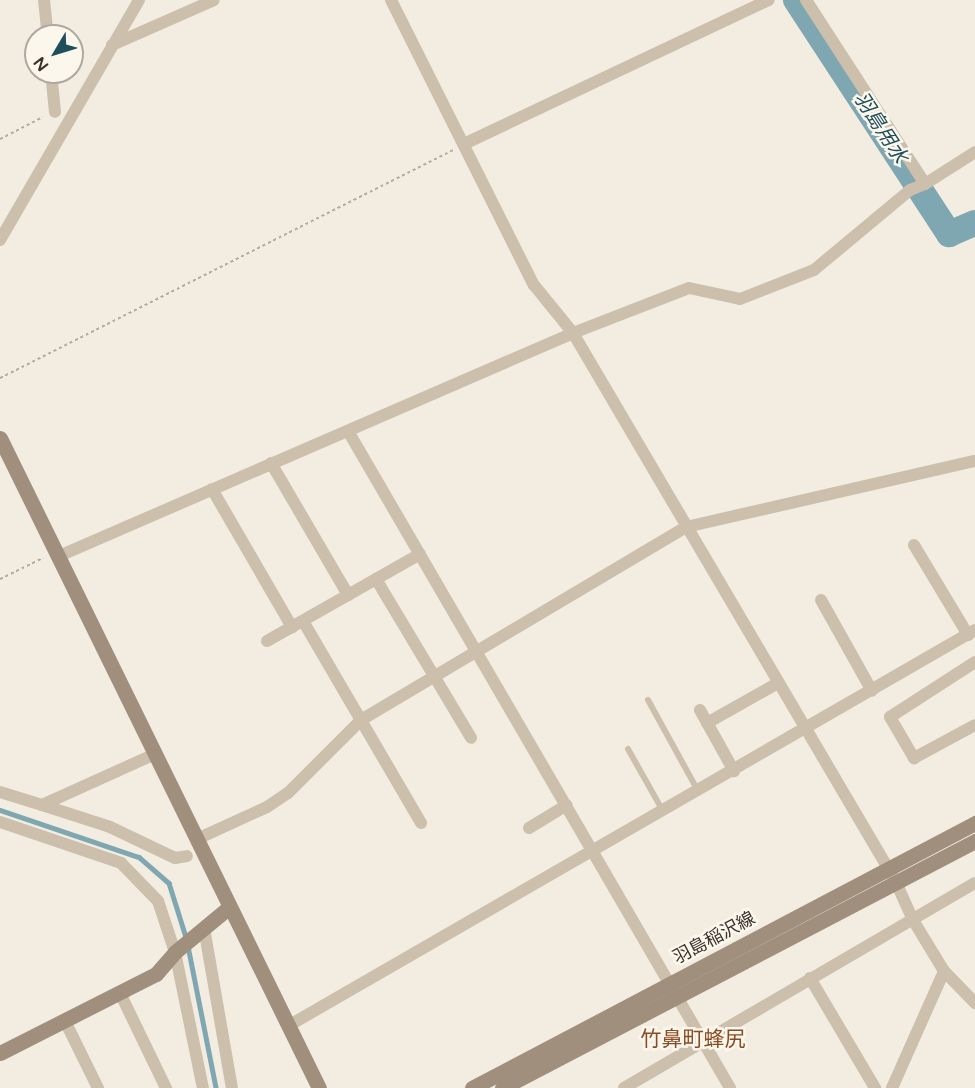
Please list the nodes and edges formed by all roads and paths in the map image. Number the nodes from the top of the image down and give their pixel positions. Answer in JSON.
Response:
{"nodes":[{"id":1,"x":44,"y":0,"type":"edge"},
{"id":2,"x":139,"y":0,"type":"edge"},
{"id":3,"x":214,"y":0,"type":"edge"},
{"id":4,"x":391,"y":0,"type":"edge"},
{"id":5,"x":770,"y":0,"type":"edge"},
{"id":6,"x":806,"y":0,"type":"edge"},
{"id":7,"x":47,"y":24,"type":"edge"},
{"id":8,"x":112,"y":45,"type":"junction"},
{"id":9,"x":52,"y":84,"type":"edge"},
{"id":10,"x":55,"y":112,"type":"joint"},
{"id":11,"x":0,"y":139,"type":"edge"},
{"id":12,"x":464,"y":144,"type":"junction"},
{"id":13,"x":975,"y":152,"type":"edge"},
{"id":14,"x":925,"y":184,"type":"junction"},
{"id":15,"x":0,"y":240,"type":"edge"},
{"id":16,"x":573,"y":333,"type":"junction"},
{"id":17,"x":0,"y":378,"type":"edge"},
{"id":18,"x":348,"y":431,"type":"junction"},
{"id":19,"x":0,"y":438,"type":"edge"},
{"id":20,"x":975,"y":461,"type":"edge"},
{"id":21,"x":271,"y":464,"type":"junction"},
{"id":22,"x":212,"y":489,"type":"junction"},
{"id":23,"x":686,"y":527,"type":"junction"},
{"id":24,"x":914,"y":545,"type":"dead end"},
{"id":25,"x":58,"y":554,"type":"junction"},
{"id":26,"x":420,"y":554,"type":"junction"},
{"id":27,"x":0,"y":579,"type":"edge"},
{"id":28,"x":375,"y":579,"type":"junction"},
{"id":29,"x":348,"y":595,"type":"junction"},
{"id":30,"x":820,"y":600,"type":"dead end"},
{"id":31,"x":303,"y":621,"type":"junction"},
{"id":32,"x":292,"y":627,"type":"junction"},
{"id":33,"x":971,"y":633,"type":"edge"},
{"id":34,"x":267,"y":641,"type":"dead end"},
{"id":35,"x":478,"y":652,"type":"junction"},
{"id":36,"x":975,"y":662,"type":"edge"},
{"id":37,"x":434,"y":677,"type":"junction"},
{"id":38,"x":778,"y":683,"type":"junction"},
{"id":39,"x":872,"y":691,"type":"junction"},
{"id":40,"x":648,"y":700,"type":"dead end"},
{"id":41,"x":700,"y":710,"type":"dead end"},
{"id":42,"x":361,"y":720,"type":"junction"},
{"id":43,"x":707,"y":723,"type":"junction"},
{"id":44,"x":975,"y":725,"type":"edge"},
{"id":45,"x":806,"y":730,"type":"junction"},
{"id":46,"x":471,"y":738,"type":"dead end"},
{"id":47,"x":628,"y":749,"type":"dead end"},
{"id":48,"x":155,"y":754,"type":"junction"},
{"id":49,"x":734,"y":771,"type":"junction"},
{"id":50,"x":0,"y":792,"type":"edge"},
{"id":51,"x":699,"y":792,"type":"junction"},
{"id":52,"x":42,"y":805,"type":"junction"},
{"id":53,"x":567,"y":805,"type":"junction"},
{"id":54,"x":663,"y":812,"type":"junction"},
{"id":55,"x":0,"y":822,"type":"edge"},
{"id":56,"x":421,"y":823,"type":"dead end"},
{"id":57,"x":975,"y":823,"type":"edge"},
{"id":58,"x":529,"y":828,"type":"dead end"},
{"id":59,"x":197,"y":839,"type":"junction"},
{"id":60,"x":975,"y":841,"type":"edge"},
{"id":61,"x":595,"y":852,"type":"junction"},
{"id":62,"x":187,"y":856,"type":"dead end"},
{"id":63,"x":892,"y":874,"type":"junction"},
{"id":64,"x":975,"y":882,"type":"edge"},
{"id":65,"x":228,"y":908,"type":"junction"},
{"id":66,"x":913,"y":920,"type":"junction"},
{"id":67,"x":188,"y":941,"type":"junction"},
{"id":68,"x":944,"y":971,"type":"junction"},
{"id":69,"x":810,"y":978,"type":"junction"},
{"id":70,"x":676,"y":989,"type":"junction"},
{"id":71,"x":120,"y":993,"type":"junction"},
{"id":72,"x":975,"y":1003,"type":"edge"},
{"id":73,"x":65,"y":1021,"type":"junction"},
{"id":74,"x":288,"y":1026,"type":"junction"},
{"id":75,"x":703,"y":1041,"type":"junction"},
{"id":76,"x":0,"y":1053,"type":"edge"},
{"id":77,"x":98,"y":1088,"type":"edge"},
{"id":78,"x":166,"y":1088,"type":"edge"},
{"id":79,"x":203,"y":1088,"type":"edge"},
{"id":80,"x":232,"y":1088,"type":"edge"},
{"id":81,"x":319,"y":1088,"type":"edge"},
{"id":82,"x":472,"y":1088,"type":"edge"},
{"id":83,"x":502,"y":1088,"type":"edge"},
{"id":84,"x":624,"y":1088,"type":"edge"},
{"id":85,"x":730,"y":1088,"type":"edge"},
{"id":86,"x":875,"y":1088,"type":"edge"},
{"id":87,"x":892,"y":1088,"type":"edge"}],
"edges":[{"from":1,"to":7,"type":"street"},
{"from":2,"to":8,"type":"street"},
{"from":3,"to":8,"type":"street"},
{"from":4,"to":12,"type":"street"},
{"from":5,"to":12,"type":"street"},
{"from":6,"to":14,"type":"street"},
{"from":8,"to":15,"type":"street"},
{"from":9,"to":10,"type":"street"},
{"from":10,"to":11,"type":"path"},
{"from":12,"to":16,"type":"street"},
{"from":12,"to":17,"type":"path"},
{"from":13,"to":14,"type":"street"},
{"from":14,"to":16,"type":"street"},
{"from":16,"to":18,"type":"street"},
{"from":16,"to":23,"type":"street"},
{"from":18,"to":21,"type":"street"},
{"from":18,"to":26,"type":"street"},
{"from":19,"to":25,"type":"street"},
{"from":20,"to":23,"type":"street"},
{"from":21,"to":22,"type":"street"},
{"from":21,"to":29,"type":"street"},
{"from":22,"to":25,"type":"street"},
{"from":22,"to":32,"type":"street"},
{"from":23,"to":35,"type":"street"},
{"from":23,"to":38,"type":"street"},
{"from":24,"to":33,"type":"street"},
{"from":25,"to":27,"type":"path"},
{"from":25,"to":48,"type":"street"},
{"from":26,"to":28,"type":"street"},
{"from":26,"to":35,"type":"street"},
{"from":28,"to":29,"type":"street"},
{"from":28,"to":37,"type":"street"},
{"from":29,"to":31,"type":"street"},
{"from":30,"to":39,"type":"street"},
{"from":31,"to":32,"type":"street"},
{"from":31,"to":42,"type":"street"},
{"from":32,"to":34,"type":"street"},
{"from":33,"to":39,"type":"street"},
{"from":35,"to":37,"type":"street"},
{"from":35,"to":53,"type":"street"},
{"from":36,"to":44,"type":"street"},
{"from":37,"to":42,"type":"street"},
{"from":37,"to":46,"type":"street"},
{"from":38,"to":43,"type":"street"},
{"from":38,"to":45,"type":"street"},
{"from":39,"to":45,"type":"street"},
{"from":40,"to":51,"type":"lane"},
{"from":41,"to":43,"type":"street"},
{"from":42,"to":56,"type":"street"},
{"from":42,"to":59,"type":"street"},
{"from":43,"to":49,"type":"street"},
{"from":45,"to":49,"type":"street"},
{"from":45,"to":63,"type":"street"},
{"from":47,"to":54,"type":"lane"},
{"from":48,"to":52,"type":"street"},
{"from":48,"to":59,"type":"street"},
{"from":49,"to":51,"type":"street"},
{"from":50,"to":52,"type":"street"},
{"from":51,"to":54,"type":"street"},
{"from":52,"to":62,"type":"street"},
{"from":53,"to":58,"type":"street"},
{"from":53,"to":61,"type":"street"},
{"from":54,"to":61,"type":"street"},
{"from":55,"to":67,"type":"street"},
{"from":57,"to":63,"type":"street","name":"羽島稲沢線"},
{"from":59,"to":65,"type":"street"},
{"from":60,"to":63,"type":"street","name":"羽島稲沢線"},
{"from":61,"to":70,"type":"street"},
{"from":61,"to":74,"type":"street"},
{"from":63,"to":66,"type":"street"},
{"from":63,"to":70,"type":"street","name":"羽島稲沢線"},
{"from":64,"to":66,"type":"street"},
{"from":65,"to":67,"type":"street"},
{"from":65,"to":74,"type":"street"},
{"from":66,"to":68,"type":"street"},
{"from":66,"to":69,"type":"street"},
{"from":67,"to":71,"type":"street"},
{"from":67,"to":79,"type":"street"},
{"from":67,"to":80,"type":"street"},
{"from":68,"to":72,"type":"street"},
{"from":68,"to":87,"type":"street"},
{"from":69,"to":75,"type":"street"},
{"from":69,"to":86,"type":"street"},
{"from":70,"to":75,"type":"street"},
{"from":70,"to":82,"type":"street","name":"羽島稲沢線"},
{"from":70,"to":83,"type":"street","name":"羽島稲沢線"},
{"from":71,"to":73,"type":"street"},
{"from":71,"to":78,"type":"street"},
{"from":73,"to":76,"type":"street"},
{"from":73,"to":77,"type":"street"},
{"from":74,"to":81,"type":"street"},
{"from":75,"to":84,"type":"street"},
{"from":75,"to":85,"type":"street"}]}
